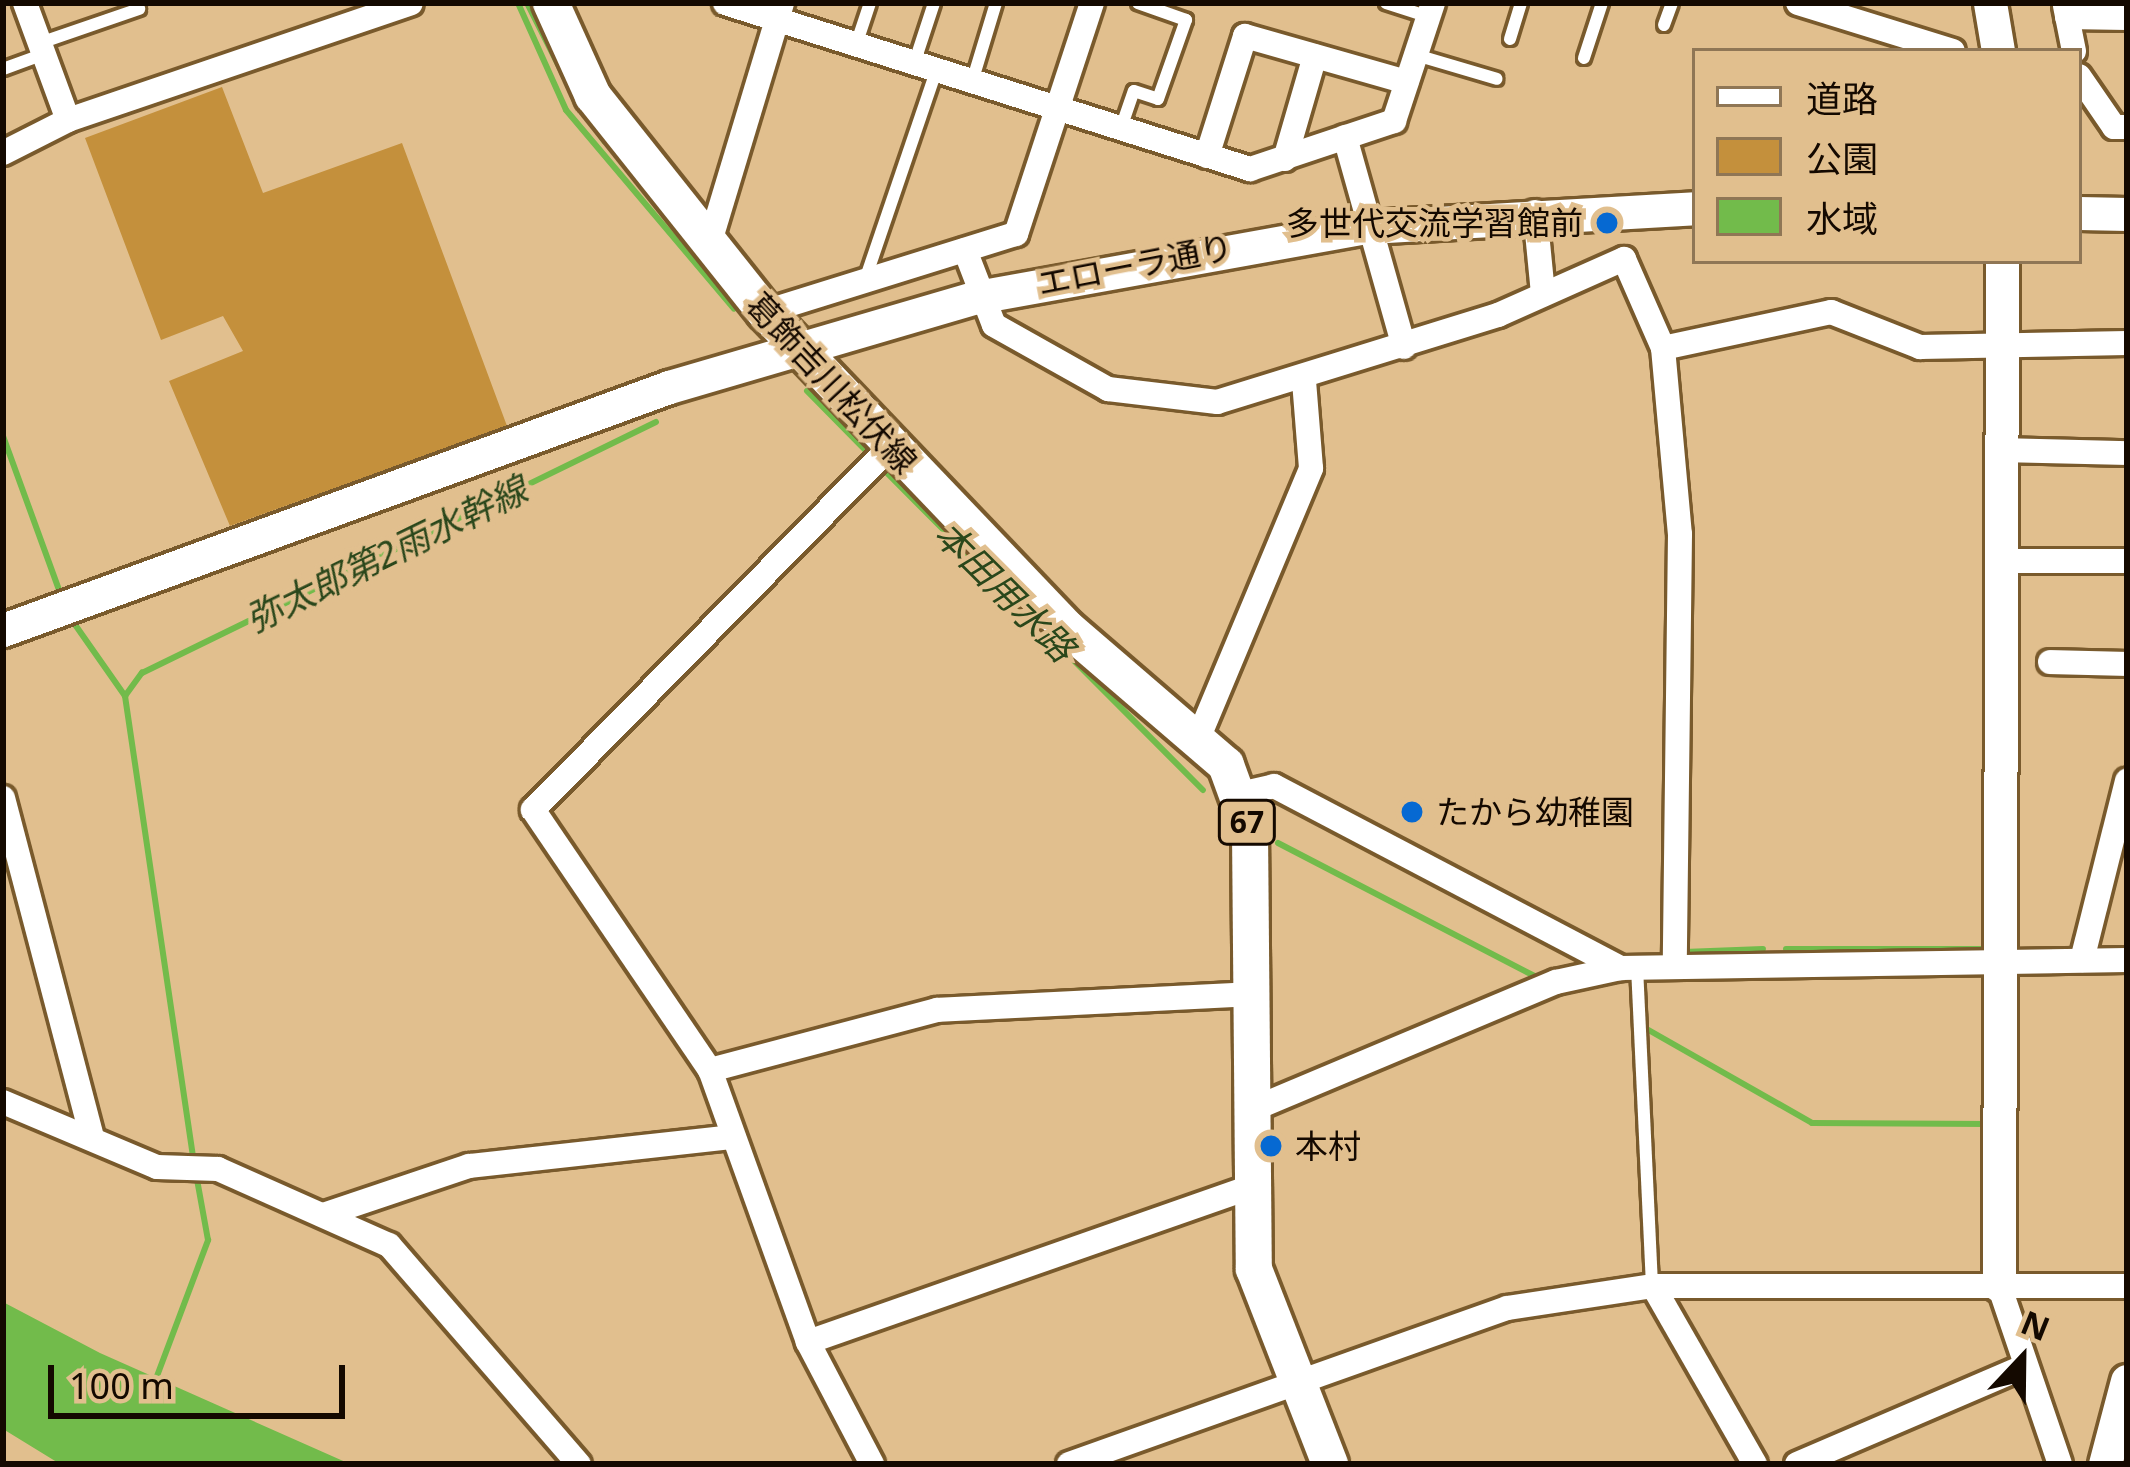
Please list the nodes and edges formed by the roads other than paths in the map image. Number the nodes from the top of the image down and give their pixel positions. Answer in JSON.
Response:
{"nodes":[{"id":1,"x":25,"y":3,"type":"edge"},
{"id":2,"x":411,"y":3,"type":"edge"},
{"id":3,"x":551,"y":3,"type":"edge"},
{"id":4,"x":724,"y":3,"type":"edge"},
{"id":5,"x":870,"y":3,"type":"edge"},
{"id":6,"x":934,"y":3,"type":"edge"},
{"id":7,"x":996,"y":3,"type":"edge"},
{"id":8,"x":1093,"y":3,"type":"edge"},
{"id":9,"x":1138,"y":3,"type":"edge"},
{"id":10,"x":1386,"y":3,"type":"edge"},
{"id":11,"x":1521,"y":3,"type":"edge"},
{"id":12,"x":1602,"y":3,"type":"edge"},
{"id":13,"x":1672,"y":3,"type":"edge"},
{"id":14,"x":1798,"y":3,"type":"edge"},
{"id":15,"x":1990,"y":3,"type":"edge"},
{"id":16,"x":139,"y":9,"type":"dead end"},
{"id":17,"x":374,"y":9,"type":"edge"},
{"id":18,"x":1431,"y":10,"type":"edge"},
{"id":19,"x":2066,"y":10,"type":"edge"},
{"id":20,"x":779,"y":12,"type":"edge"},
{"id":21,"x":2127,"y":18,"type":"edge"},
{"id":22,"x":1664,"y":25,"type":"dead end"},
{"id":23,"x":1510,"y":38,"type":"dead end"},
{"id":24,"x":856,"y":45,"type":"junction"},
{"id":25,"x":1943,"y":48,"type":"edge"},
{"id":26,"x":1998,"y":48,"type":"edge"},
{"id":27,"x":2073,"y":48,"type":"edge"},
{"id":28,"x":42,"y":49,"type":"junction"},
{"id":29,"x":1416,"y":55,"type":"junction"},
{"id":30,"x":1315,"y":56,"type":"junction"},
{"id":31,"x":1584,"y":58,"type":"dead end"},
{"id":32,"x":925,"y":67,"type":"junction"},
{"id":33,"x":3,"y":69,"type":"edge"},
{"id":34,"x":1497,"y":79,"type":"dead end"},
{"id":35,"x":972,"y":82,"type":"junction"},
{"id":36,"x":1408,"y":82,"type":"junction"},
{"id":37,"x":2082,"y":86,"type":"edge"},
{"id":38,"x":1060,"y":111,"type":"junction"},
{"id":39,"x":68,"y":121,"type":"junction"},
{"id":40,"x":2127,"y":127,"type":"edge"},
{"id":41,"x":1120,"y":130,"type":"junction"},
{"id":42,"x":1345,"y":137,"type":"junction"},
{"id":43,"x":3,"y":153,"type":"edge"},
{"id":44,"x":1207,"y":156,"type":"junction"},
{"id":45,"x":1285,"y":159,"type":"junction"},
{"id":46,"x":1692,"y":208,"type":"edge"},
{"id":47,"x":1535,"y":212,"type":"junction"},
{"id":48,"x":2082,"y":213,"type":"edge"},
{"id":49,"x":2127,"y":214,"type":"edge"},
{"id":50,"x":1367,"y":226,"type":"junction"},
{"id":51,"x":709,"y":245,"type":"junction"},
{"id":52,"x":965,"y":250,"type":"junction"},
{"id":53,"x":2002,"y":264,"type":"edge"},
{"id":54,"x":864,"y":281,"type":"junction"},
{"id":55,"x":1543,"y":293,"type":"junction"},
{"id":56,"x":977,"y":297,"type":"junction"},
{"id":57,"x":764,"y":312,"type":"junction"},
{"id":58,"x":2127,"y":343,"type":"edge"},
{"id":59,"x":2002,"y":345,"type":"junction"},
{"id":60,"x":1404,"y":347,"type":"junction"},
{"id":61,"x":1663,"y":348,"type":"junction"},
{"id":62,"x":799,"y":350,"type":"junction"},
{"id":63,"x":1304,"y":381,"type":"junction"},
{"id":64,"x":892,"y":446,"type":"junction"},
{"id":65,"x":2001,"y":450,"type":"junction"},
{"id":66,"x":2127,"y":453,"type":"edge"},
{"id":67,"x":2001,"y":561,"type":"junction"},
{"id":68,"x":2127,"y":561,"type":"edge"},
{"id":69,"x":3,"y":630,"type":"edge"},
{"id":70,"x":2050,"y":662,"type":"dead end"},
{"id":71,"x":2127,"y":664,"type":"edge"},
{"id":72,"x":1200,"y":734,"type":"junction"},
{"id":73,"x":2127,"y":781,"type":"edge"},
{"id":74,"x":1240,"y":794,"type":"junction"},
{"id":75,"x":3,"y":798,"type":"edge"},
{"id":76,"x":2082,"y":960,"type":"junction"},
{"id":77,"x":2127,"y":960,"type":"edge"},
{"id":78,"x":1999,"y":961,"type":"junction"},
{"id":79,"x":1675,"y":964,"type":"junction"},
{"id":80,"x":1629,"y":968,"type":"junction"},
{"id":81,"x":1252,"y":994,"type":"junction"},
{"id":82,"x":710,"y":1070,"type":"junction"},
{"id":83,"x":3,"y":1102,"type":"edge"},
{"id":84,"x":1251,"y":1110,"type":"junction"},
{"id":85,"x":730,"y":1137,"type":"junction"},
{"id":86,"x":92,"y":1138,"type":"junction"},
{"id":87,"x":1250,"y":1187,"type":"junction"},
{"id":88,"x":326,"y":1214,"type":"junction"},
{"id":89,"x":2000,"y":1285,"type":"junction"},
{"id":90,"x":1653,"y":1286,"type":"junction"},
{"id":91,"x":2127,"y":1286,"type":"edge"},
{"id":92,"x":808,"y":1342,"type":"junction"},
{"id":93,"x":2023,"y":1367,"type":"junction"},
{"id":94,"x":2127,"y":1381,"type":"edge"},
{"id":95,"x":1295,"y":1383,"type":"junction"},
{"id":96,"x":579,"y":1464,"type":"edge"},
{"id":97,"x":872,"y":1464,"type":"edge"},
{"id":98,"x":1069,"y":1464,"type":"edge"},
{"id":99,"x":1330,"y":1464,"type":"edge"},
{"id":100,"x":1755,"y":1464,"type":"edge"},
{"id":101,"x":1797,"y":1464,"type":"edge"},
{"id":102,"x":2060,"y":1464,"type":"edge"},
{"id":103,"x":2105,"y":1464,"type":"edge"}],
"edges":[{"from":1,"to":28,"type":"street"},
{"from":2,"to":17,"type":"street"},
{"from":3,"to":51,"type":"main road","name":"葛飾吉川松伏線","number":"67"},
{"from":4,"to":20,"type":"street"},
{"from":5,"to":24,"type":"lane"},
{"from":6,"to":32,"type":"lane"},
{"from":7,"to":35,"type":"lane"},
{"from":8,"to":38,"type":"street"},
{"from":9,"to":41,"type":"lane"},
{"from":10,"to":18,"type":"lane"},
{"from":11,"to":23,"type":"lane"},
{"from":12,"to":31,"type":"lane"},
{"from":13,"to":22,"type":"lane"},
{"from":14,"to":25,"type":"street"},
{"from":15,"to":26,"type":"street"},
{"from":16,"to":28,"type":"lane"},
{"from":17,"to":39,"type":"street"},
{"from":18,"to":29,"type":"street"},
{"from":19,"to":21,"type":"street"},
{"from":19,"to":27,"type":"street"},
{"from":20,"to":24,"type":"street"},
{"from":20,"to":51,"type":"street"},
{"from":24,"to":32,"type":"street"},
{"from":28,"to":33,"type":"lane"},
{"from":28,"to":39,"type":"street"},
{"from":29,"to":34,"type":"lane"},
{"from":29,"to":36,"type":"street"},
{"from":30,"to":36,"type":"street"},
{"from":30,"to":44,"type":"street"},
{"from":30,"to":45,"type":"street"},
{"from":32,"to":35,"type":"street"},
{"from":32,"to":54,"type":"lane"},
{"from":35,"to":38,"type":"street"},
{"from":36,"to":42,"type":"street"},
{"from":37,"to":40,"type":"street"},
{"from":38,"to":41,"type":"street"},
{"from":38,"to":52,"type":"street"},
{"from":39,"to":43,"type":"street"},
{"from":41,"to":44,"type":"street"},
{"from":42,"to":45,"type":"street"},
{"from":42,"to":50,"type":"street"},
{"from":44,"to":45,"type":"street"},
{"from":46,"to":47,"type":"street","name":"エローラ通り"},
{"from":47,"to":50,"type":"street","name":"エローラ通り"},
{"from":47,"to":55,"type":"street"},
{"from":48,"to":49,"type":"street"},
{"from":50,"to":56,"type":"street","name":"エローラ通り"},
{"from":50,"to":60,"type":"street"},
{"from":51,"to":57,"type":"main road","name":"葛飾吉川松伏線","number":"67"},
{"from":52,"to":54,"type":"street"},
{"from":52,"to":56,"type":"street"},
{"from":53,"to":59,"type":"street"},
{"from":54,"to":57,"type":"street"},
{"from":55,"to":60,"type":"street"},
{"from":55,"to":61,"type":"street"},
{"from":56,"to":62,"type":"street","name":"エローラ通り"},
{"from":56,"to":63,"type":"street"},
{"from":57,"to":62,"type":"main road","name":"葛飾吉川松伏線","number":"67"},
{"from":58,"to":59,"type":"street"},
{"from":59,"to":61,"type":"street"},
{"from":59,"to":65,"type":"street"},
{"from":60,"to":63,"type":"street"},
{"from":61,"to":79,"type":"street"},
{"from":62,"to":64,"type":"main road","name":"葛飾吉川松伏線","number":"67"},
{"from":62,"to":69,"type":"street","name":"エローラ通り"},
{"from":63,"to":72,"type":"street"},
{"from":64,"to":72,"type":"main road","name":"葛飾吉川松伏線","number":"67"},
{"from":64,"to":82,"type":"street"},
{"from":65,"to":66,"type":"street"},
{"from":65,"to":67,"type":"street"},
{"from":67,"to":68,"type":"street"},
{"from":67,"to":78,"type":"street"},
{"from":70,"to":71,"type":"street"},
{"from":72,"to":74,"type":"main road","name":"葛飾吉川松伏線","number":"67"},
{"from":73,"to":76,"type":"street"},
{"from":74,"to":80,"type":"street"},
{"from":74,"to":81,"type":"main road","number":"67"},
{"from":75,"to":86,"type":"street"},
{"from":76,"to":77,"type":"street"},
{"from":76,"to":78,"type":"street"},
{"from":78,"to":79,"type":"street"},
{"from":78,"to":89,"type":"street"},
{"from":79,"to":80,"type":"street"},
{"from":80,"to":84,"type":"street"},
{"from":80,"to":90,"type":"lane"},
{"from":81,"to":82,"type":"street"},
{"from":81,"to":84,"type":"main road","number":"67"},
{"from":82,"to":85,"type":"street"},
{"from":83,"to":86,"type":"street"},
{"from":84,"to":87,"type":"main road","number":"67"},
{"from":85,"to":88,"type":"street"},
{"from":85,"to":92,"type":"street"},
{"from":86,"to":88,"type":"street"},
{"from":87,"to":92,"type":"street"},
{"from":87,"to":95,"type":"main road","number":"67"},
{"from":88,"to":96,"type":"street"},
{"from":89,"to":90,"type":"street"},
{"from":89,"to":91,"type":"street"},
{"from":89,"to":93,"type":"street"},
{"from":90,"to":95,"type":"street"},
{"from":90,"to":100,"type":"street"},
{"from":92,"to":97,"type":"street"},
{"from":93,"to":101,"type":"street"},
{"from":93,"to":102,"type":"street"},
{"from":94,"to":103,"type":"street"},
{"from":95,"to":98,"type":"street"},
{"from":95,"to":99,"type":"main road","number":"67"}]}
